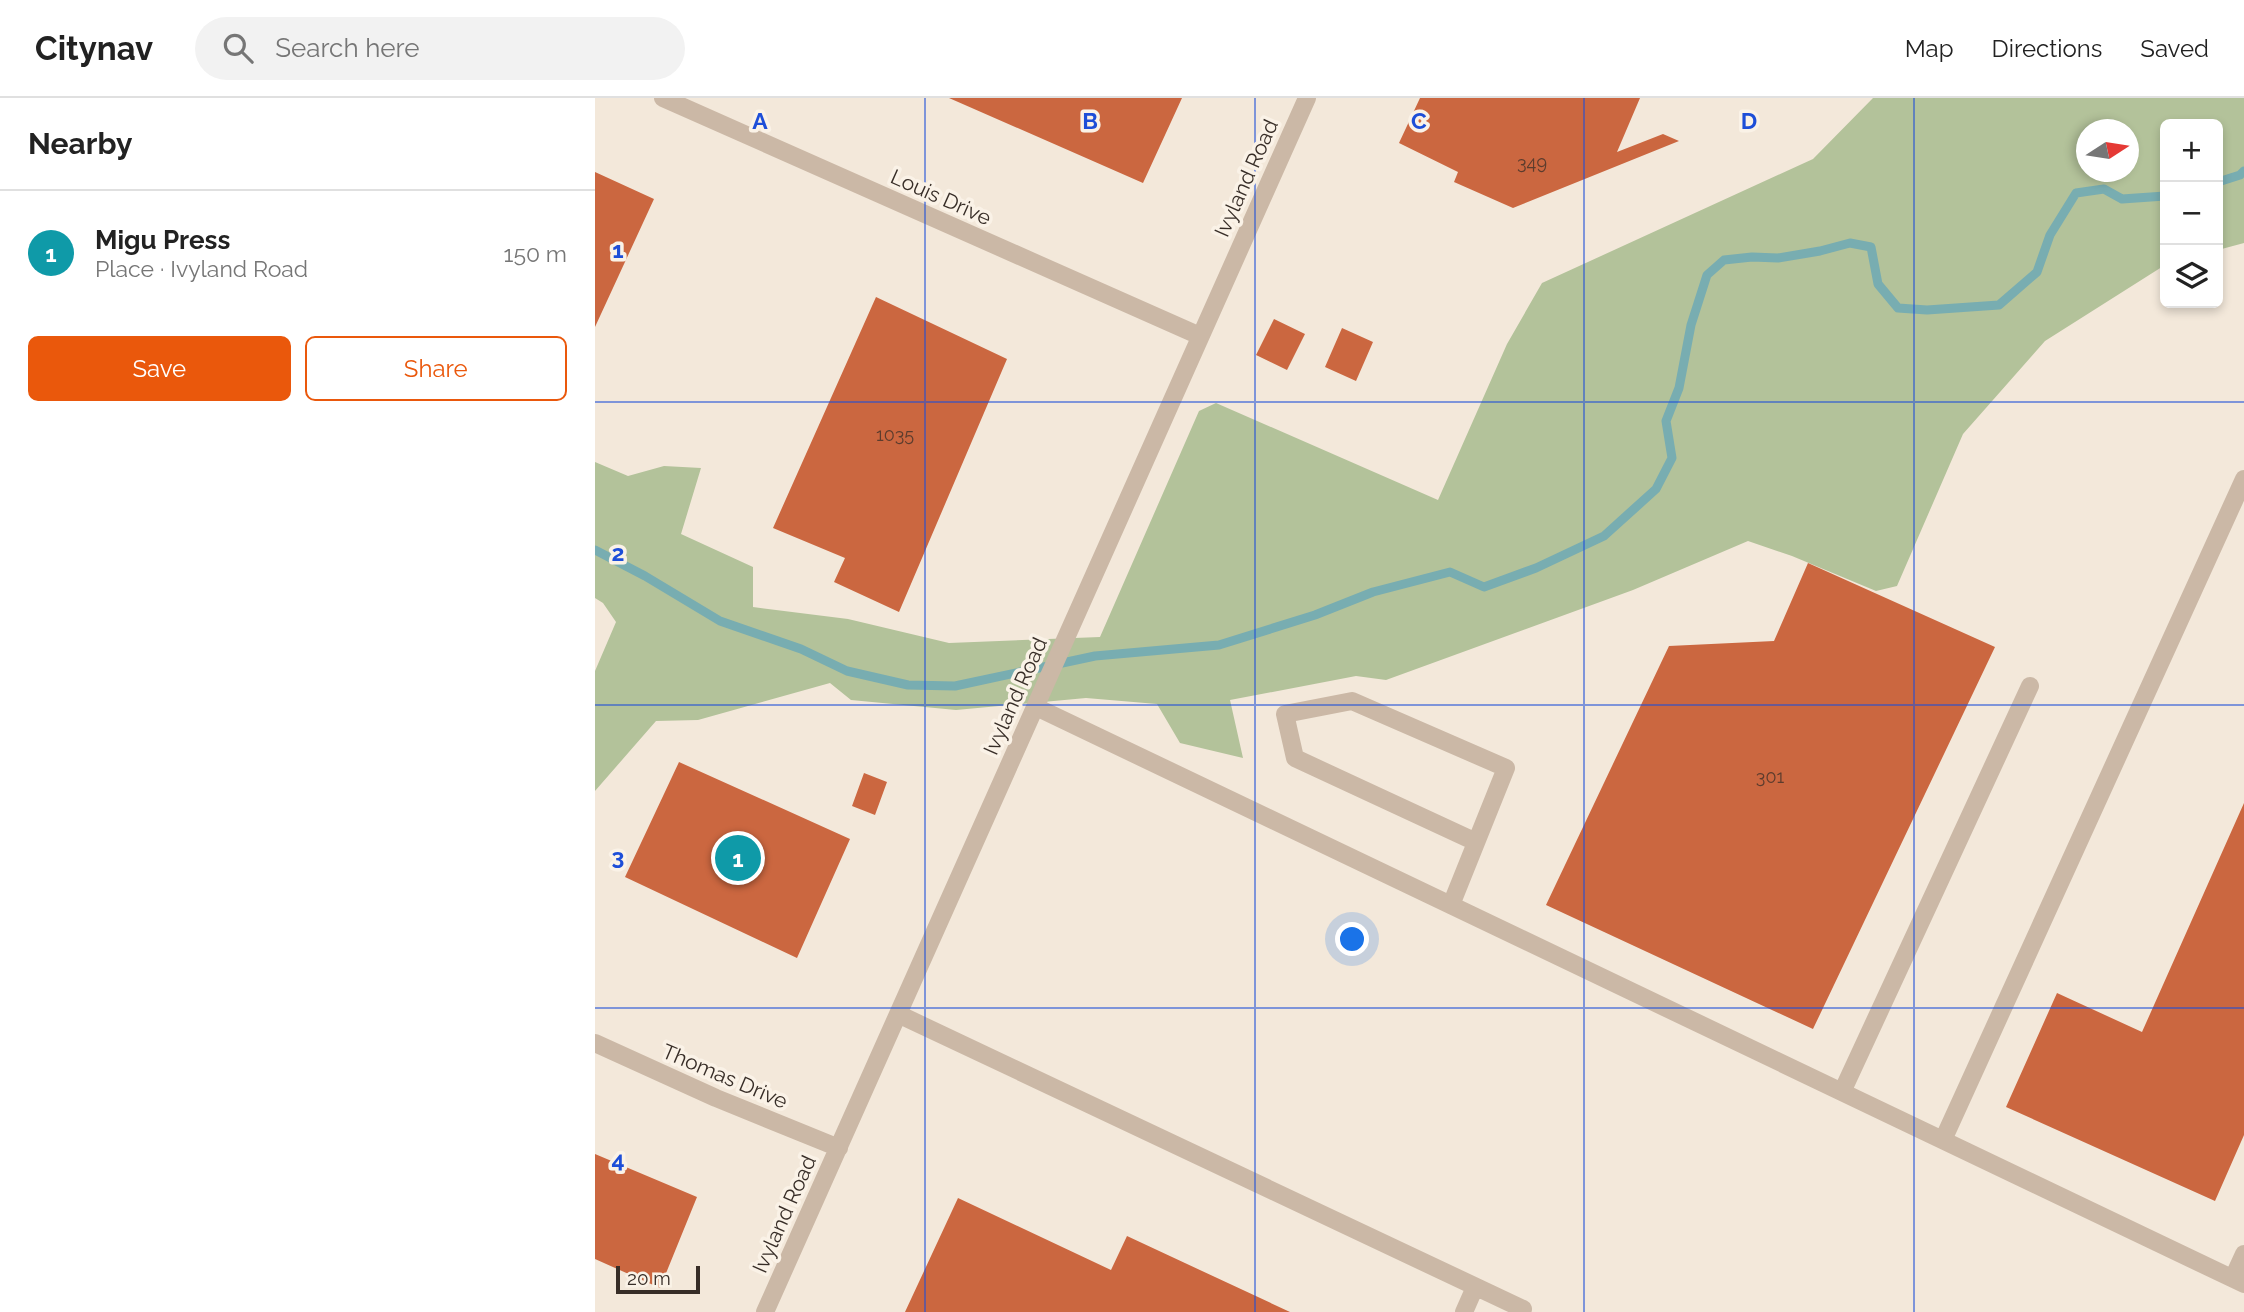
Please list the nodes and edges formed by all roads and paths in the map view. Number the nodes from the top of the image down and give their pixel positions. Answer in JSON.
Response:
{"nodes":[{"id":1,"x":663,"y":98,"type":"edge"},
{"id":2,"x":1307,"y":98,"type":"edge"},
{"id":3,"x":1200,"y":337,"type":"junction"},
{"id":4,"x":2244,"y":479,"type":"edge"},
{"id":5,"x":2030,"y":686,"type":"dead end"},
{"id":6,"x":1036,"y":707,"type":"junction"},
{"id":7,"x":1476,"y":842,"type":"junction"},
{"id":8,"x":1451,"y":905,"type":"junction"},
{"id":9,"x":898,"y":1014,"type":"junction"},
{"id":10,"x":595,"y":1043,"type":"edge"},
{"id":11,"x":1842,"y":1092,"type":"junction"},
{"id":12,"x":1943,"y":1140,"type":"junction"},
{"id":13,"x":839,"y":1148,"type":"junction"},
{"id":14,"x":2244,"y":1254,"type":"edge"},
{"id":15,"x":2238,"y":1281,"type":"edge"},
{"id":16,"x":1475,"y":1287,"type":"junction"},
{"id":17,"x":1523,"y":1309,"type":"dead end"},
{"id":18,"x":765,"y":1312,"type":"edge"},
{"id":19,"x":1464,"y":1312,"type":"edge"}],
"edges":[{"from":1,"to":3,"type":"street","name":"Louis Drive"},
{"from":2,"to":3,"type":"street","name":"Ivyland Road"},
{"from":3,"to":6,"type":"street","name":"Ivyland Road"},
{"from":4,"to":12,"type":"street"},
{"from":5,"to":11,"type":"street"},
{"from":6,"to":8,"type":"street"},
{"from":6,"to":9,"type":"street","name":"Ivyland Road"},
{"from":7,"to":7,"type":"street"},
{"from":7,"to":8,"type":"street"},
{"from":8,"to":11,"type":"street"},
{"from":9,"to":13,"type":"street","name":"Ivyland Road"},
{"from":9,"to":16,"type":"street"},
{"from":10,"to":13,"type":"street","name":"Thomas Drive"},
{"from":11,"to":12,"type":"street"},
{"from":12,"to":15,"type":"street"},
{"from":13,"to":18,"type":"street","name":"Ivyland Road"},
{"from":14,"to":15,"type":"street"},
{"from":16,"to":17,"type":"street"},
{"from":16,"to":19,"type":"street"}]}
